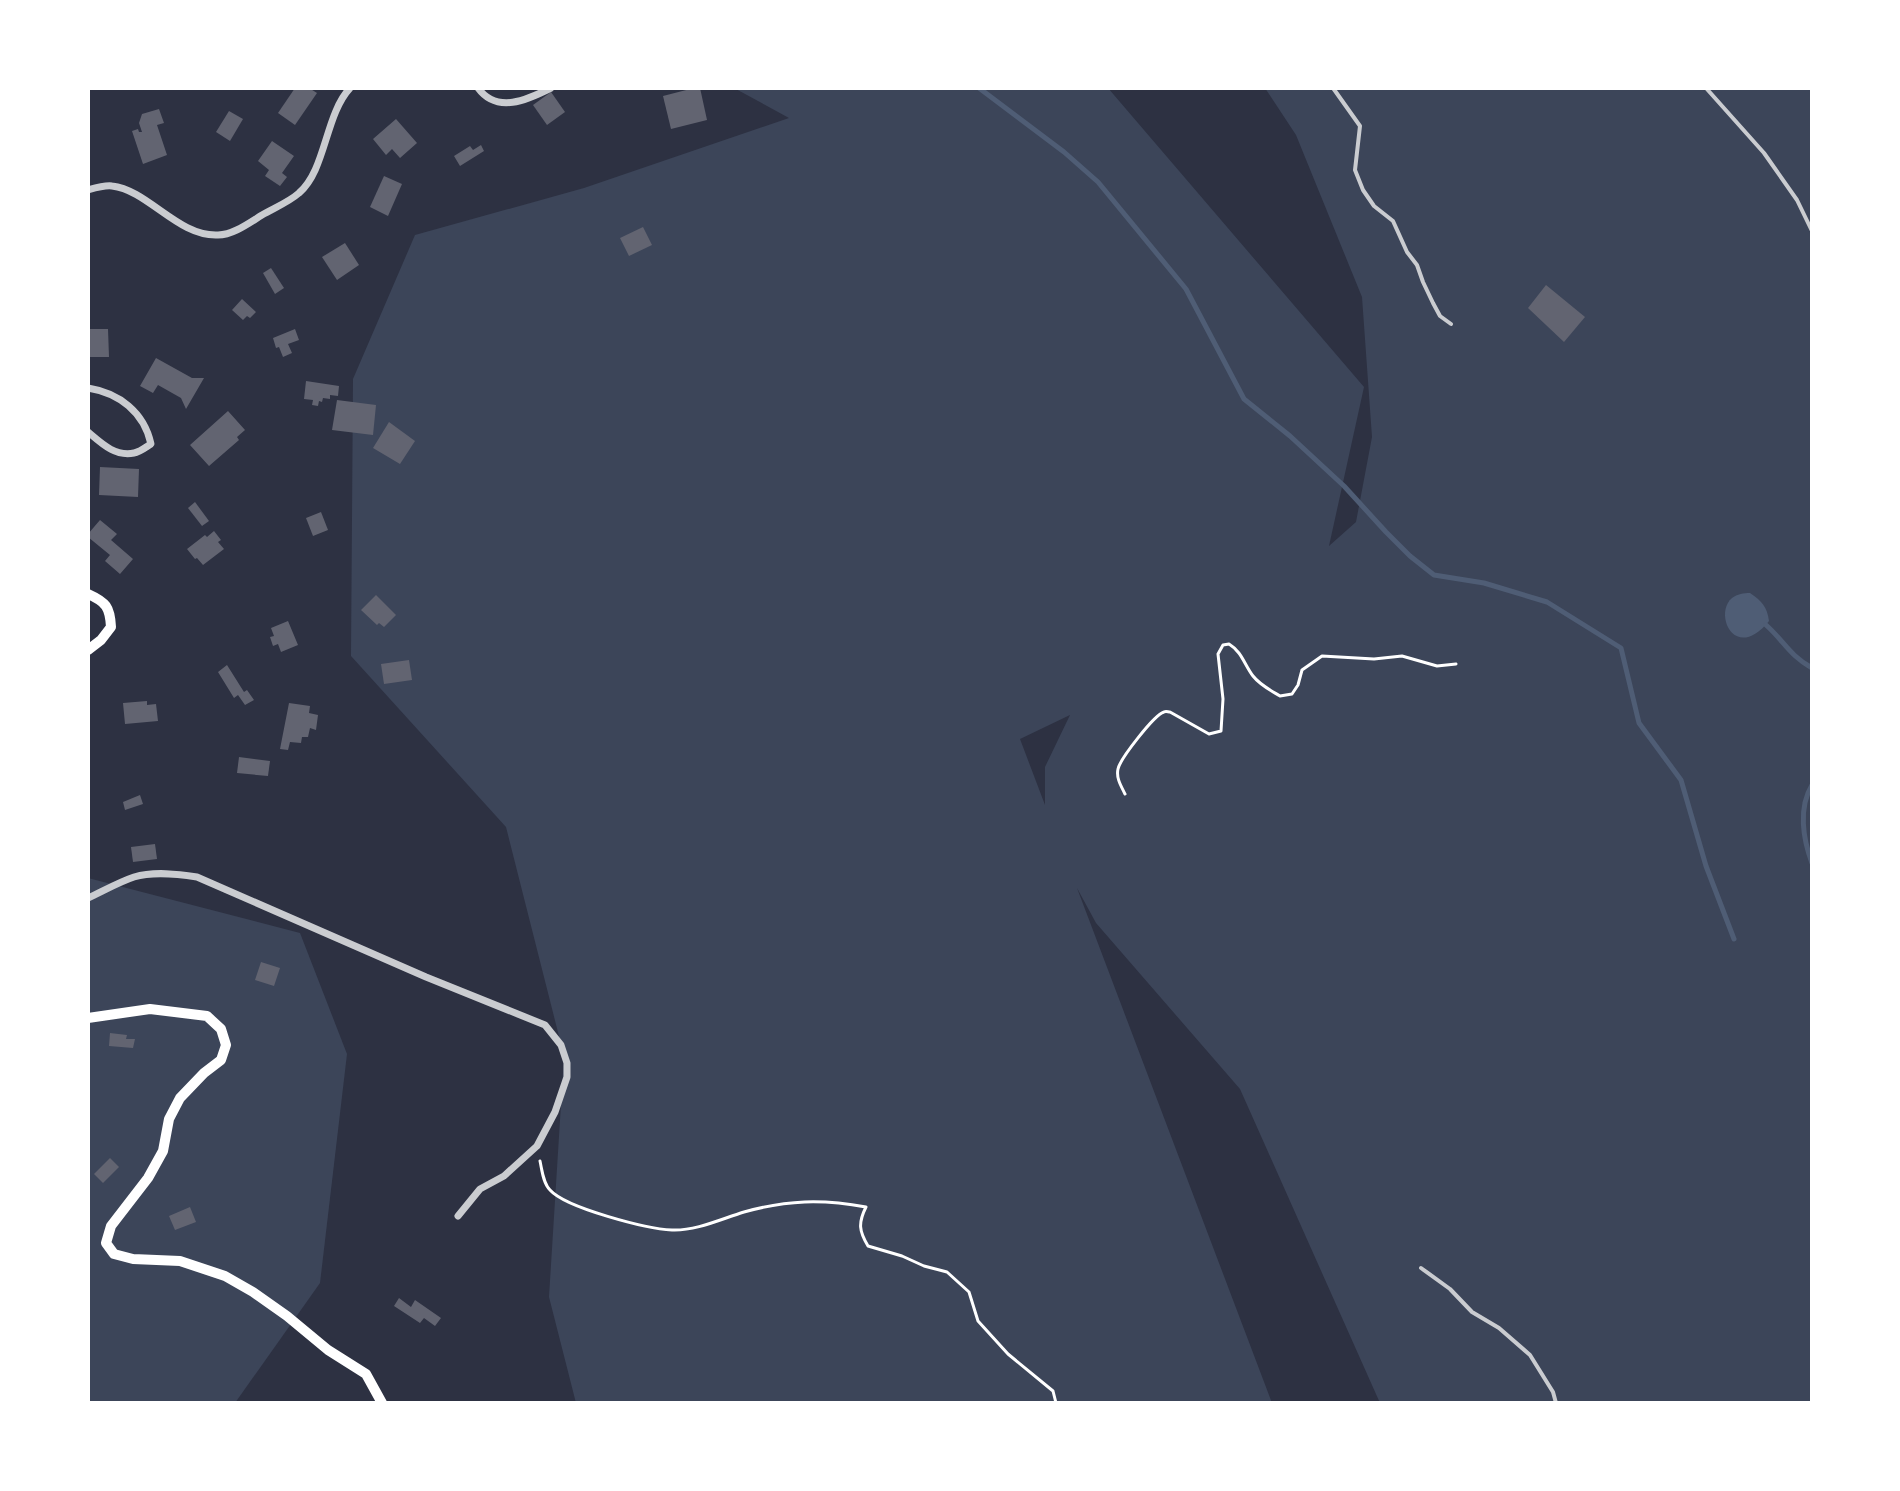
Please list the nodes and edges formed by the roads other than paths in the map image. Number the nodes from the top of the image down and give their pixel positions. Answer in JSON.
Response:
{"nodes":[{"id":1,"x":350,"y":88,"type":"edge"},
{"id":2,"x":478,"y":88,"type":"edge"},
{"id":3,"x":551,"y":88,"type":"edge"},
{"id":4,"x":1333,"y":88,"type":"edge"},
{"id":5,"x":1706,"y":88,"type":"edge"},
{"id":6,"x":88,"y":190,"type":"edge"},
{"id":7,"x":1812,"y":231,"type":"edge"},
{"id":8,"x":1451,"y":324,"type":"dead end"},
{"id":9,"x":88,"y":388,"type":"edge"},
{"id":10,"x":88,"y":432,"type":"edge"},
{"id":11,"x":88,"y":594,"type":"edge"},
{"id":12,"x":88,"y":650,"type":"edge"},
{"id":13,"x":88,"y":898,"type":"edge"},
{"id":14,"x":88,"y":1018,"type":"edge"},
{"id":15,"x":458,"y":1216,"type":"dead end"},
{"id":16,"x":1421,"y":1268,"type":"dead end"},
{"id":17,"x":382,"y":1403,"type":"edge"},
{"id":18,"x":1556,"y":1403,"type":"edge"}],
"edges":[{"from":1,"to":6,"type":"street"},
{"from":2,"to":3,"type":"street"},
{"from":4,"to":8,"type":"lane"},
{"from":5,"to":7,"type":"lane"},
{"from":9,"to":10,"type":"street"},
{"from":11,"to":12,"type":"main road"},
{"from":13,"to":15,"type":"street"},
{"from":14,"to":17,"type":"main road"},
{"from":16,"to":18,"type":"lane"}]}
